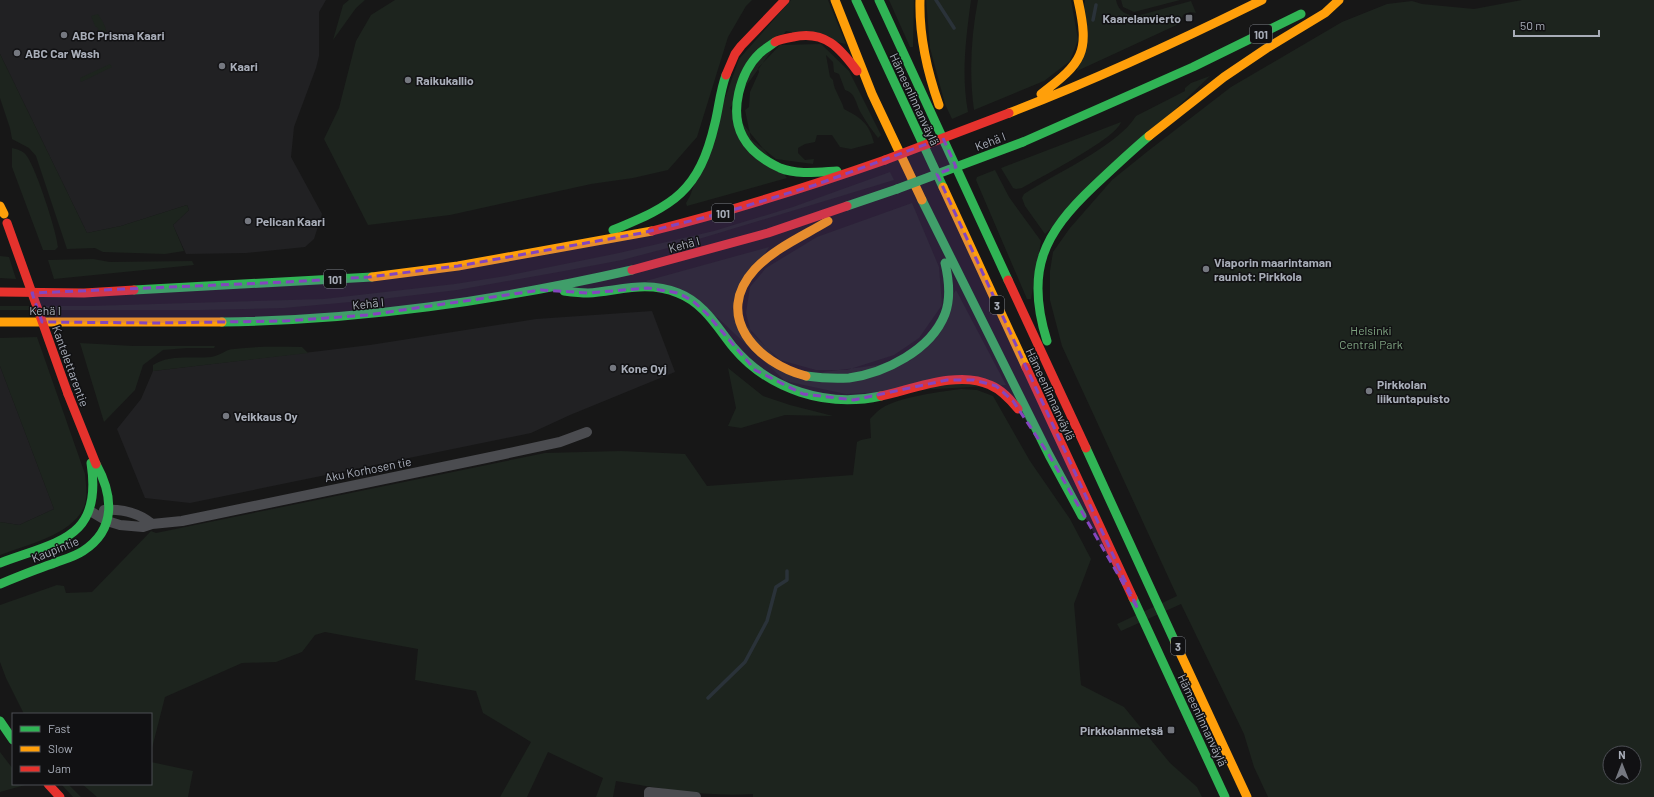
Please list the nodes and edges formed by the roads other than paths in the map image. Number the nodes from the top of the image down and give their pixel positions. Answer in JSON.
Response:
{"nodes":[{"id":1,"x":784,"y":0,"type":"edge"},
{"id":2,"x":835,"y":0,"type":"edge"},
{"id":3,"x":856,"y":0,"type":"edge"},
{"id":4,"x":879,"y":0,"type":"edge"},
{"id":5,"x":920,"y":0,"type":"edge"},
{"id":6,"x":1078,"y":0,"type":"edge"},
{"id":7,"x":1262,"y":0,"type":"edge"},
{"id":8,"x":1339,"y":0,"type":"edge"},
{"id":9,"x":1309,"y":10,"type":"dead end"},
{"id":10,"x":872,"y":94,"type":"junction"},
{"id":11,"x":1026,"y":106,"type":"junction"},
{"id":12,"x":942,"y":136,"type":"junction"},
{"id":13,"x":859,"y":170,"type":"junction"},
{"id":14,"x":0,"y":196,"type":"edge"},
{"id":15,"x":853,"y":206,"type":"junction"},
{"id":16,"x":4,"y":214,"type":"edge"},
{"id":17,"x":938,"y":234,"type":"junction"},
{"id":18,"x":583,"y":243,"type":"junction"},
{"id":19,"x":541,"y":290,"type":"junction"},
{"id":20,"x":0,"y":292,"type":"edge"},
{"id":21,"x":3,"y":322,"type":"edge"},
{"id":22,"x":587,"y":432,"type":"dead end"},
{"id":23,"x":1083,"y":440,"type":"junction"},
{"id":24,"x":90,"y":454,"type":"junction"},
{"id":25,"x":1049,"y":455,"type":"junction"},
{"id":26,"x":108,"y":510,"type":"junction"},
{"id":27,"x":90,"y":511,"type":"junction"},
{"id":28,"x":107,"y":521,"type":"junction"},
{"id":29,"x":152,"y":524,"type":"junction"},
{"id":30,"x":0,"y":563,"type":"edge"},
{"id":31,"x":0,"y":584,"type":"edge"},
{"id":32,"x":1138,"y":609,"type":"junction"},
{"id":33,"x":0,"y":721,"type":"edge"},
{"id":34,"x":12,"y":739,"type":"edge"},
{"id":35,"x":49,"y":785,"type":"edge"},
{"id":36,"x":60,"y":797,"type":"edge"},
{"id":37,"x":649,"y":797,"type":"edge"},
{"id":38,"x":696,"y":797,"type":"edge"},
{"id":39,"x":1225,"y":797,"type":"edge"},
{"id":40,"x":1248,"y":797,"type":"edge"}],
"edges":[{"from":1,"to":18,"type":"main road"},
{"from":2,"to":10,"type":"main road"},
{"from":3,"to":32,"type":"main road","name":"Hämeenlinnanväylä","number":"3"},
{"from":4,"to":12,"type":"main road","name":"Hämeenlinnanväylä","number":"3"},
{"from":5,"to":12,"type":"main road"},
{"from":6,"to":11,"type":"main road"},
{"from":7,"to":11,"type":"main road","name":"Kehä I","number":"101"},
{"from":8,"to":23,"type":"main road"},
{"from":9,"to":15,"type":"main road","name":"Kehä I","number":"101","bridge":true},
{"from":10,"to":13,"type":"main road"},
{"from":10,"to":17,"type":"main road"},
{"from":11,"to":13,"type":"main road","name":"Kehä I","number":"101","bridge":true},
{"from":12,"to":23,"type":"main road","name":"Hämeenlinnanväylä","number":"3"},
{"from":13,"to":18,"type":"main road","name":"Kehä I","number":"101"},
{"from":14,"to":16,"type":"main road","name":"Kantelettarentie"},
{"from":15,"to":17,"type":"main road"},
{"from":15,"to":19,"type":"main road","name":"Kehä I","number":"101"},
{"from":16,"to":24,"type":"main road","name":"Kantelettarentie","bridge":true},
{"from":17,"to":25,"type":"main road"},
{"from":18,"to":20,"type":"main road","name":"Kehä I","number":"101"},
{"from":19,"to":21,"type":"main road","name":"Kehä I","number":"101"},
{"from":19,"to":25,"type":"main road"},
{"from":22,"to":29,"type":"street","name":"Aku Korhosen tie"},
{"from":23,"to":40,"type":"main road","name":"Hämeenlinnanväylä","number":"3"},
{"from":24,"to":26,"type":"main road","name":"Kantelettarentie"},
{"from":24,"to":27,"type":"main road","name":"Kantelettarentie"},
{"from":25,"to":32,"type":"main road"},
{"from":26,"to":27,"type":"street"},
{"from":26,"to":28,"type":"main road","name":"Kantelettarentie"},
{"from":26,"to":29,"type":"street"},
{"from":27,"to":28,"type":"street","name":"Aku Korhosen tie"},
{"from":27,"to":30,"type":"main road","name":"Kaupintie"},
{"from":28,"to":29,"type":"street","name":"Aku Korhosen tie"},
{"from":28,"to":31,"type":"main road","name":"Kaupintie"},
{"from":32,"to":39,"type":"main road","name":"Hämeenlinnanväylä","number":"3"},
{"from":33,"to":34,"type":"main road"},
{"from":35,"to":36,"type":"main road"},
{"from":37,"to":38,"type":"street"}]}
